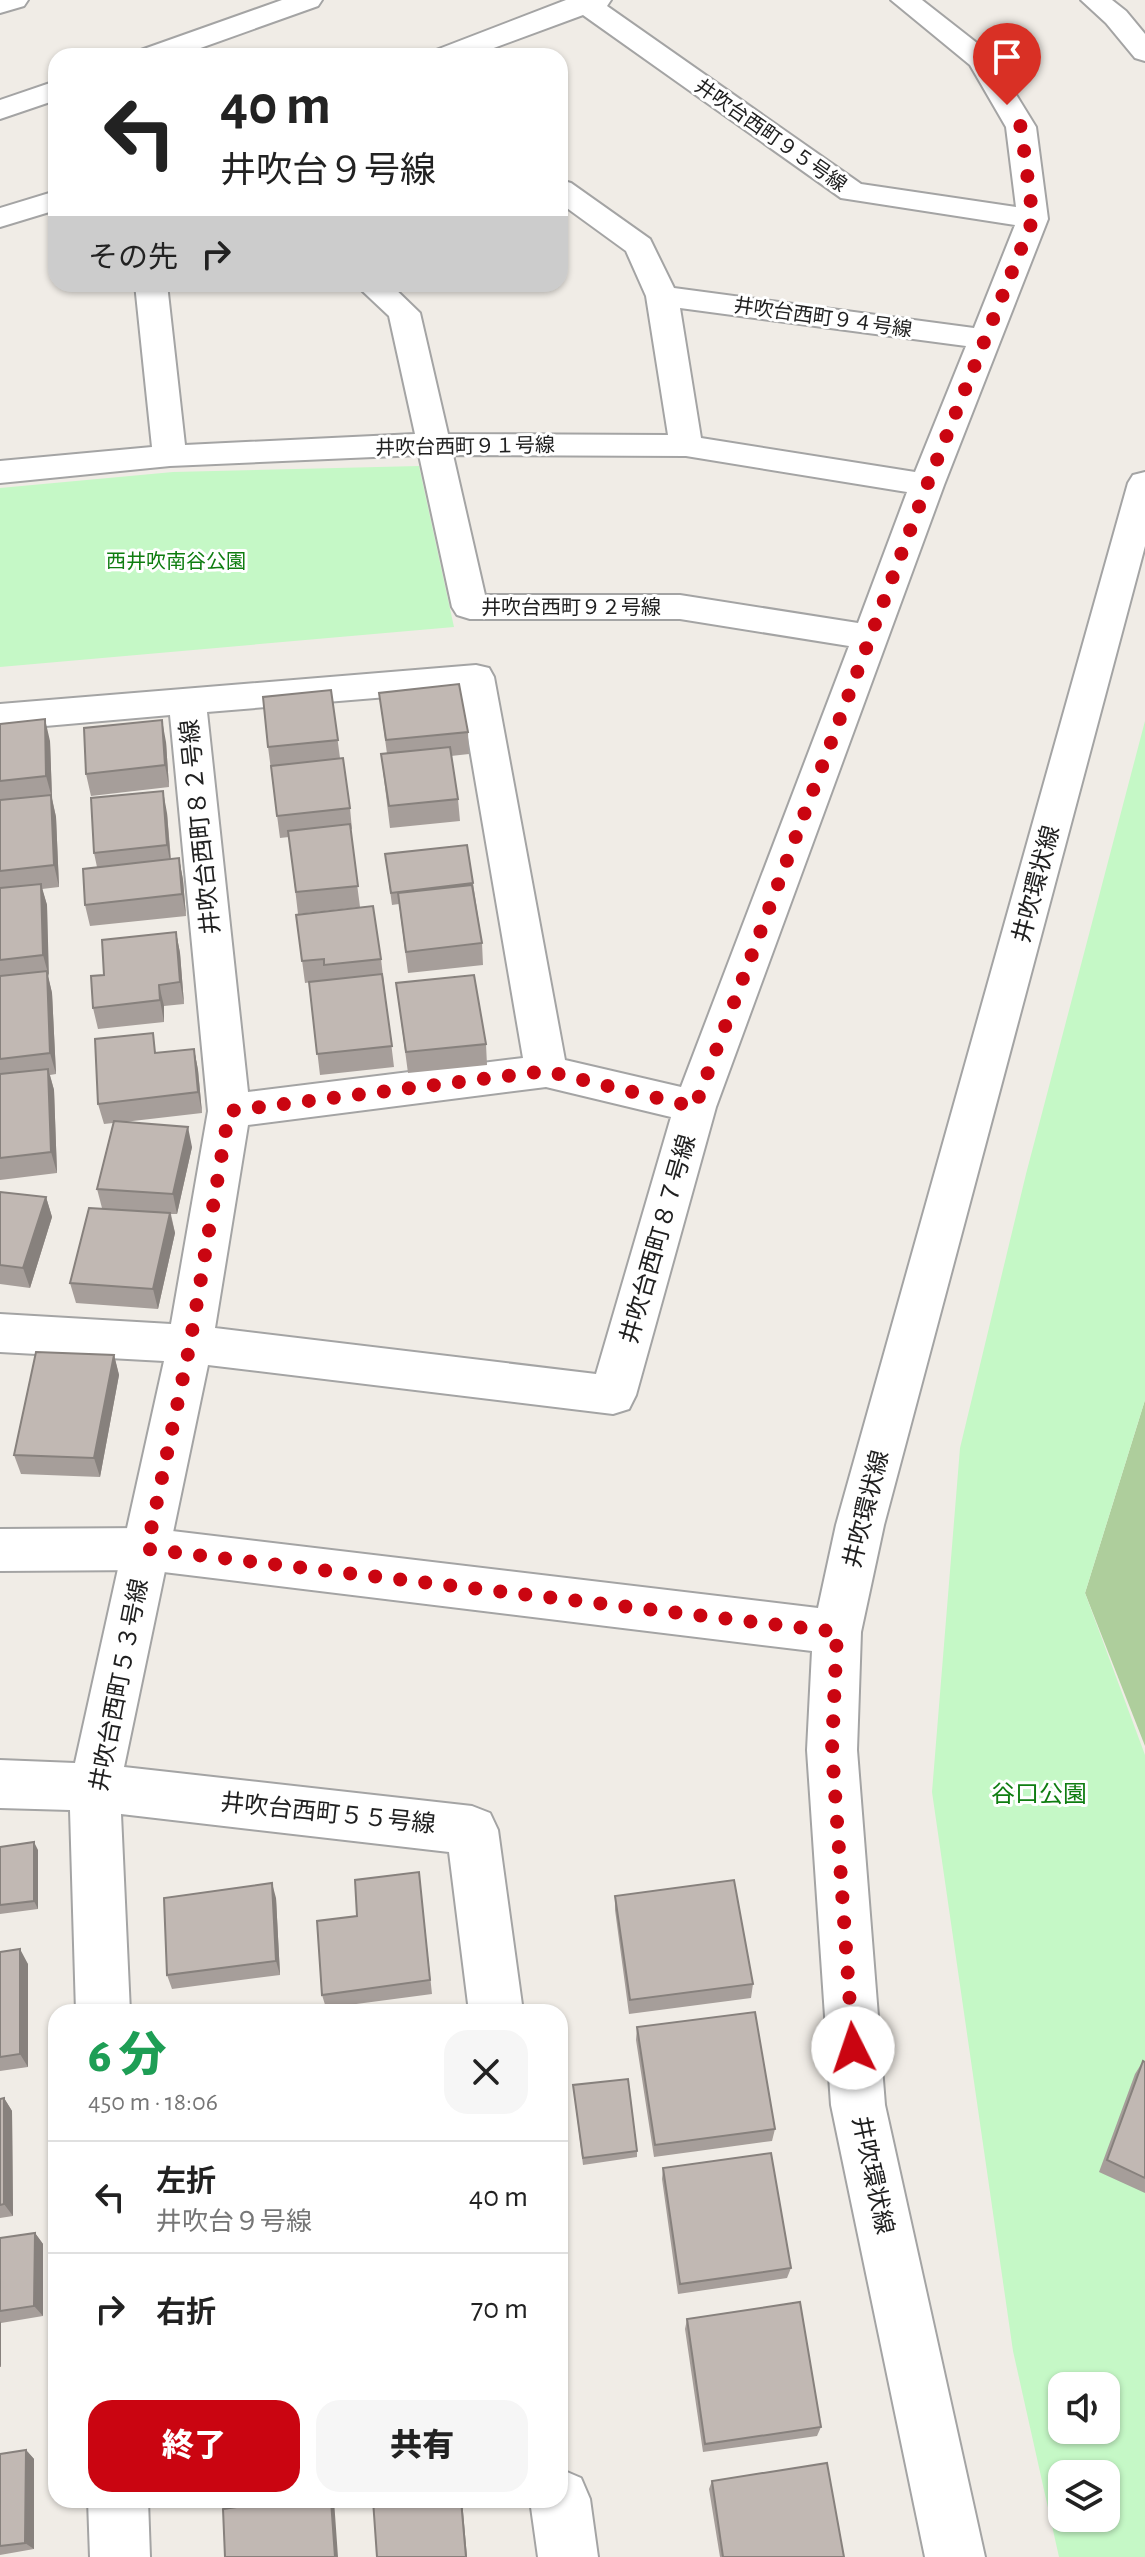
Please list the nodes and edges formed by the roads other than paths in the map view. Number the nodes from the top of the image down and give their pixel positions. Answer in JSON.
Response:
{"nodes":[{"id":1,"x":14,"y":0,"type":"edge"},
{"id":2,"x":308,"y":0,"type":"edge"},
{"id":3,"x":905,"y":0,"type":"edge"},
{"id":4,"x":1095,"y":0,"type":"edge"},
{"id":5,"x":588,"y":1,"type":"edge"},
{"id":6,"x":0,"y":5,"type":"edge"},
{"id":7,"x":173,"y":48,"type":"edge"},
{"id":8,"x":467,"y":48,"type":"edge"},
{"id":9,"x":1145,"y":52,"type":"edge"},
{"id":10,"x":48,"y":93,"type":"edge"},
{"id":11,"x":0,"y":110,"type":"edge"},
{"id":12,"x":568,"y":195,"type":"edge"},
{"id":13,"x":48,"y":203,"type":"edge"},
{"id":14,"x":0,"y":218,"type":"edge"},
{"id":15,"x":1033,"y":219,"type":"junction"},
{"id":16,"x":152,"y":292,"type":"edge"},
{"id":17,"x":380,"y":292,"type":"edge"},
{"id":18,"x":662,"y":296,"type":"junction"},
{"id":19,"x":985,"y":339,"type":"junction"},
{"id":20,"x":433,"y":444,"type":"junction"},
{"id":21,"x":686,"y":446,"type":"junction"},
{"id":22,"x":170,"y":456,"type":"junction"},
{"id":23,"x":0,"y":472,"type":"edge"},
{"id":24,"x":1145,"y":483,"type":"edge"},
{"id":25,"x":927,"y":485,"type":"junction"},
{"id":26,"x":871,"y":637,"type":"junction"},
{"id":27,"x":187,"y":701,"type":"junction"},
{"id":28,"x":0,"y":717,"type":"edge"},
{"id":29,"x":546,"y":1071,"type":"junction"},
{"id":30,"x":695,"y":1107,"type":"junction"},
{"id":31,"x":229,"y":1111,"type":"junction"},
{"id":32,"x":0,"y":1333,"type":"edge"},
{"id":33,"x":190,"y":1344,"type":"junction"},
{"id":34,"x":147,"y":1549,"type":"junction"},
{"id":35,"x":0,"y":1550,"type":"edge"},
{"id":36,"x":837,"y":1632,"type":"junction"},
{"id":37,"x":0,"y":1784,"type":"edge"},
{"id":38,"x":95,"y":1787,"type":"junction"},
{"id":39,"x":103,"y":2004,"type":"edge"},
{"id":40,"x":495,"y":2004,"type":"edge"},
{"id":41,"x":118,"y":2508,"type":"edge"},
{"id":42,"x":561,"y":2508,"type":"edge"},
{"id":43,"x":120,"y":2557,"type":"edge"},
{"id":44,"x":568,"y":2557,"type":"edge"},
{"id":45,"x":955,"y":2557,"type":"edge"}],
"edges":[{"from":1,"to":6,"type":"street"},
{"from":2,"to":7,"type":"street"},
{"from":3,"to":15,"type":"street","name":"井吹台西町８７号線"},
{"from":4,"to":9,"type":"street"},
{"from":5,"to":8,"type":"street"},
{"from":5,"to":15,"type":"street","name":"井吹台西町９５号線"},
{"from":10,"to":11,"type":"street"},
{"from":12,"to":18,"type":"street"},
{"from":13,"to":14,"type":"street"},
{"from":15,"to":19,"type":"street","name":"井吹台西町８７号線"},
{"from":16,"to":22,"type":"street"},
{"from":17,"to":20,"type":"street","name":"井吹台西町９２号線"},
{"from":18,"to":19,"type":"street","name":"井吹台西町９４号線"},
{"from":18,"to":21,"type":"street"},
{"from":19,"to":25,"type":"street","name":"井吹台西町８７号線"},
{"from":20,"to":21,"type":"street","name":"井吹台西町９１号線"},
{"from":20,"to":22,"type":"street","name":"井吹台西町９１号線"},
{"from":20,"to":26,"type":"street","name":"井吹台西町９２号線"},
{"from":21,"to":25,"type":"street","name":"井吹台西町９１号線"},
{"from":22,"to":23,"type":"street","name":"井吹台西町９１号線"},
{"from":24,"to":36,"type":"street","name":"井吹環状線"},
{"from":25,"to":26,"type":"street","name":"井吹台西町８７号線"},
{"from":26,"to":30,"type":"street","name":"井吹台西町８７号線"},
{"from":27,"to":28,"type":"street"},
{"from":27,"to":29,"type":"street","name":"井吹台西町８２号線"},
{"from":27,"to":31,"type":"street","name":"井吹台西町８２号線"},
{"from":29,"to":30,"type":"street"},
{"from":29,"to":31,"type":"street"},
{"from":30,"to":33,"type":"street","name":"井吹台西町８７号線"},
{"from":31,"to":33,"type":"street","name":"井吹台西町８２号線"},
{"from":32,"to":33,"type":"street","name":"井吹台西町８７号線"},
{"from":33,"to":34,"type":"street","name":"井吹台西町８２号線"},
{"from":34,"to":35,"type":"street"},
{"from":34,"to":36,"type":"street"},
{"from":34,"to":38,"type":"street","name":"井吹台西町５３号線"},
{"from":36,"to":45,"type":"street","name":"井吹環状線"},
{"from":37,"to":38,"type":"street","name":"井吹台西町５５号線"},
{"from":38,"to":39,"type":"street","name":"井吹台西町５３号線"},
{"from":38,"to":40,"type":"street","name":"井吹台西町５５号線"},
{"from":41,"to":43,"type":"street"},
{"from":42,"to":44,"type":"street"}]}
